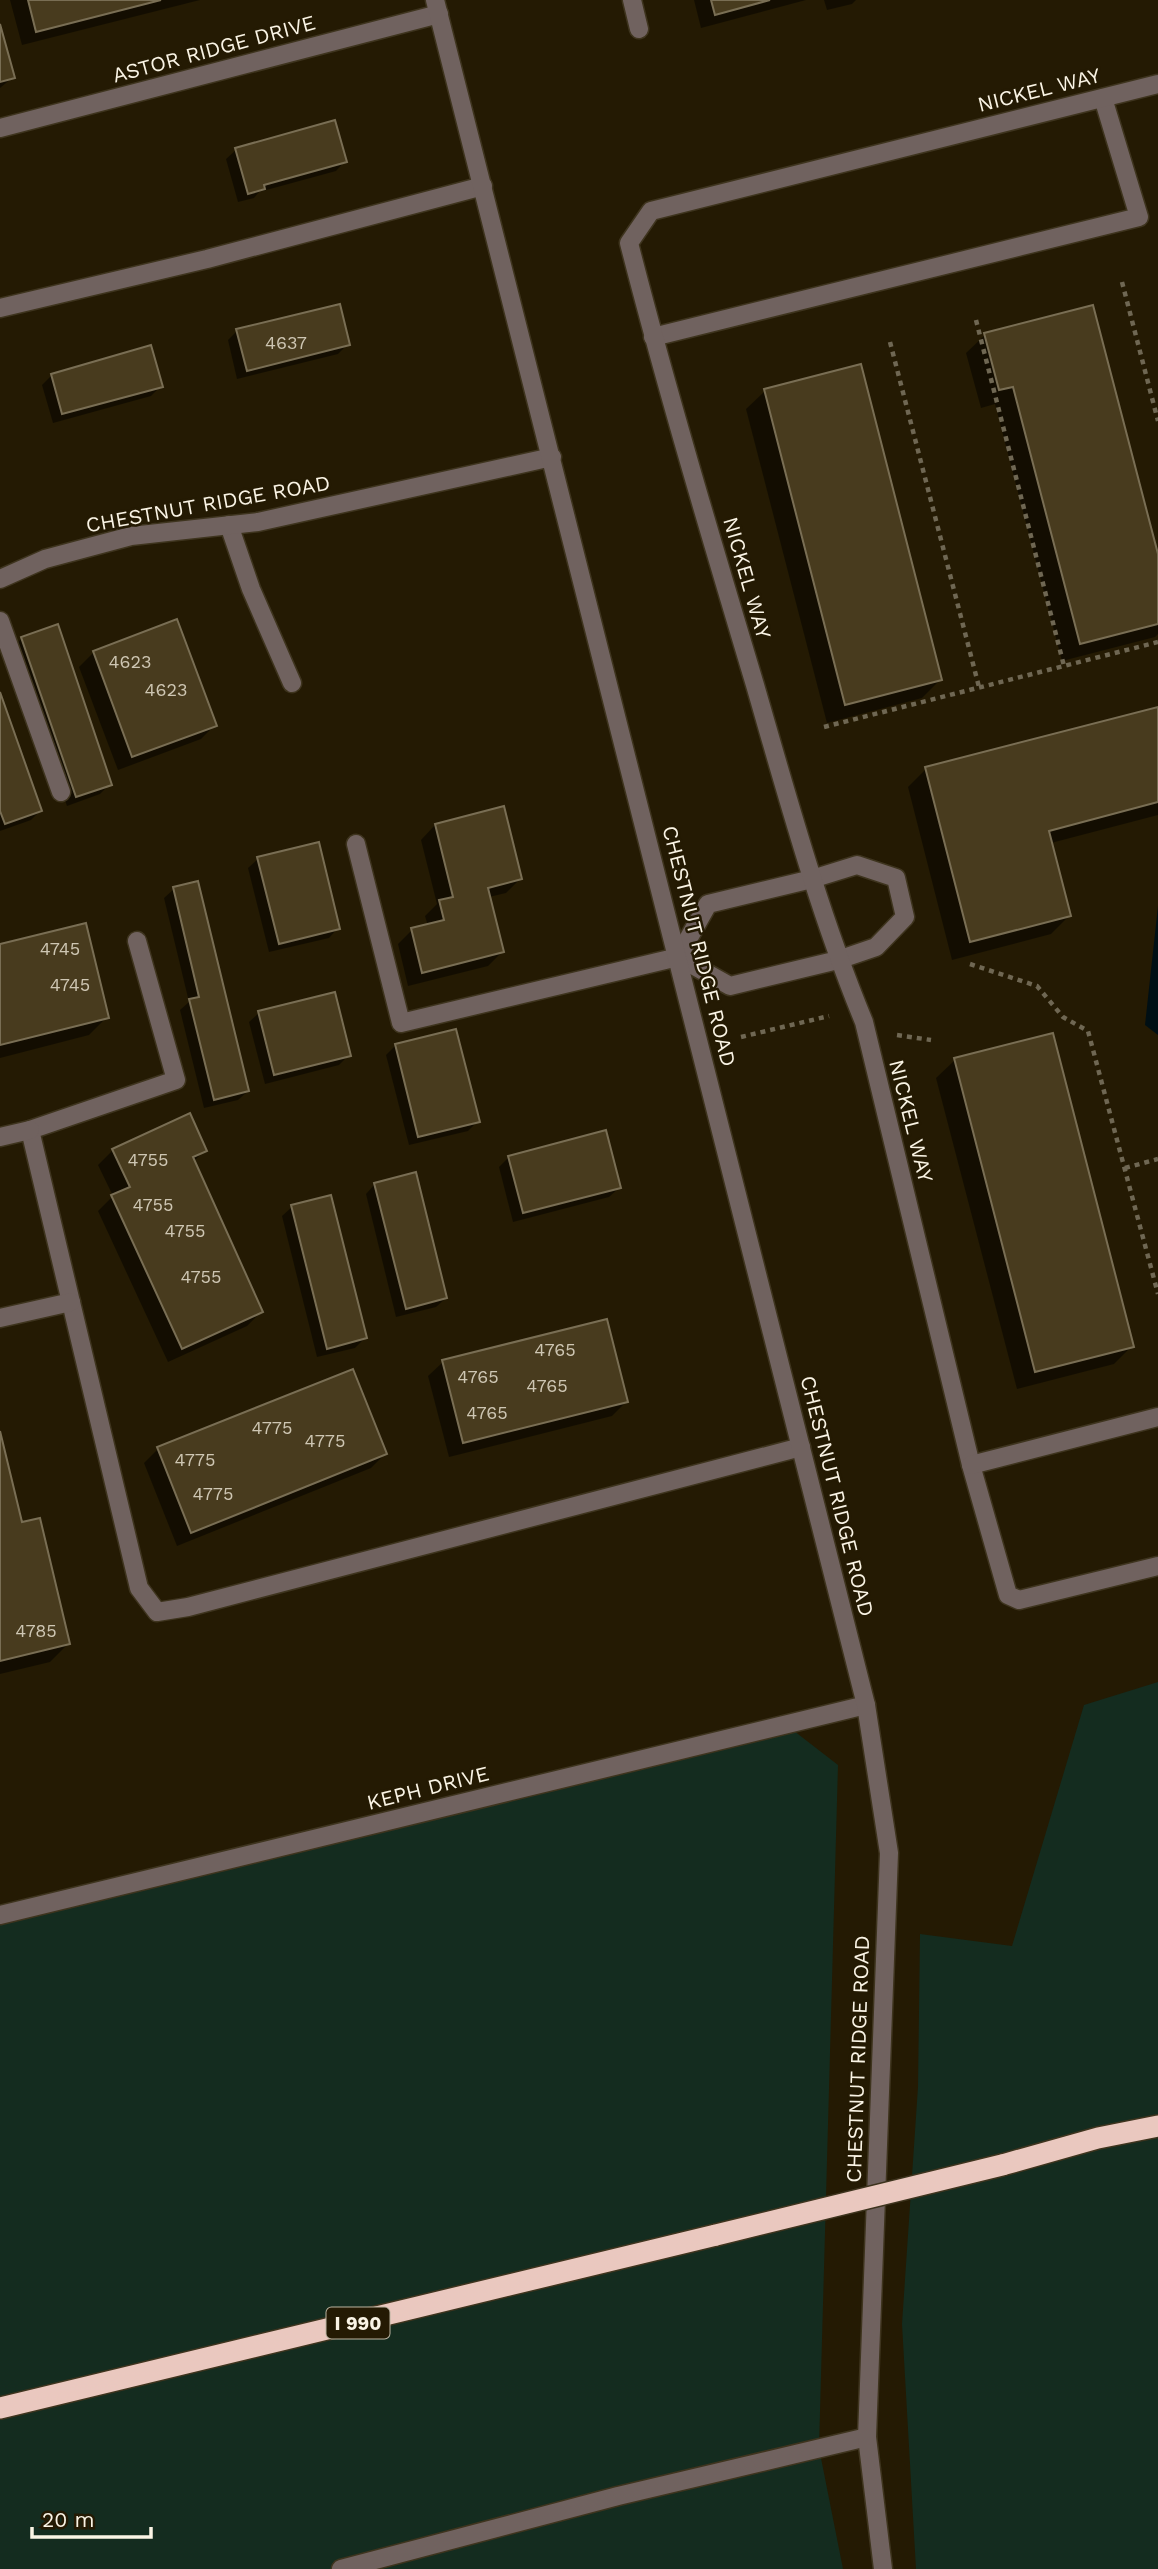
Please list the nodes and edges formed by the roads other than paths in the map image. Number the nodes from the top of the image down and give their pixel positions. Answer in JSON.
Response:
{"nodes":[{"id":1,"x":632,"y":0,"type":"edge"},
{"id":2,"x":437,"y":7,"type":"edge"},
{"id":3,"x":639,"y":29,"type":"dead end"},
{"id":4,"x":1158,"y":84,"type":"edge"},
{"id":5,"x":1103,"y":98,"type":"junction"},
{"id":6,"x":0,"y":128,"type":"edge"},
{"id":7,"x":483,"y":187,"type":"junction"},
{"id":8,"x":0,"y":307,"type":"edge"},
{"id":9,"x":653,"y":337,"type":"junction"},
{"id":10,"x":551,"y":457,"type":"junction"},
{"id":11,"x":229,"y":525,"type":"junction"},
{"id":12,"x":0,"y":579,"type":"edge"},
{"id":13,"x":0,"y":621,"type":"edge"},
{"id":14,"x":292,"y":683,"type":"dead end"},
{"id":15,"x":61,"y":792,"type":"dead end"},
{"id":16,"x":356,"y":844,"type":"dead end"},
{"id":17,"x":812,"y":879,"type":"junction"},
{"id":18,"x":137,"y":941,"type":"dead end"},
{"id":19,"x":678,"y":957,"type":"junction"},
{"id":20,"x":838,"y":960,"type":"junction"},
{"id":21,"x":30,"y":1130,"type":"junction"},
{"id":22,"x":0,"y":1137,"type":"edge"},
{"id":23,"x":71,"y":1302,"type":"junction"},
{"id":24,"x":0,"y":1318,"type":"edge"},
{"id":25,"x":1158,"y":1418,"type":"edge"},
{"id":26,"x":801,"y":1447,"type":"junction"},
{"id":27,"x":971,"y":1465,"type":"junction"},
{"id":28,"x":1158,"y":1566,"type":"edge"},
{"id":29,"x":866,"y":1704,"type":"junction"},
{"id":30,"x":0,"y":1915,"type":"edge"},
{"id":31,"x":1158,"y":2114,"type":"edge"},
{"id":32,"x":1158,"y":2126,"type":"edge"},
{"id":33,"x":1098,"y":2138,"type":"junction"},
{"id":34,"x":0,"y":2408,"type":"edge"},
{"id":35,"x":867,"y":2437,"type":"junction"},
{"id":36,"x":341,"y":2569,"type":"edge"},
{"id":37,"x":883,"y":2569,"type":"edge"}],
"edges":[{"from":1,"to":3,"type":"street"},
{"from":2,"to":6,"type":"street","name":"ASTOR RIDGE DRIVE"},
{"from":2,"to":7,"type":"street","name":"CHESTNUT RIDGE ROAD"},
{"from":4,"to":5,"type":"street","name":"NICKEL WAY"},
{"from":5,"to":9,"type":"street","name":"NICKEL WAY"},
{"from":5,"to":9,"type":"street"},
{"from":7,"to":8,"type":"street"},
{"from":7,"to":10,"type":"street","name":"CHESTNUT RIDGE ROAD"},
{"from":9,"to":17,"type":"street","name":"NICKEL WAY"},
{"from":10,"to":11,"type":"street","name":"CHESTNUT RIDGE ROAD"},
{"from":10,"to":19,"type":"street","name":"CHESTNUT RIDGE ROAD"},
{"from":11,"to":12,"type":"street","name":"CHESTNUT RIDGE ROAD"},
{"from":11,"to":14,"type":"street"},
{"from":13,"to":15,"type":"street"},
{"from":16,"to":19,"type":"street"},
{"from":17,"to":19,"type":"street"},
{"from":17,"to":20,"type":"street","name":"NICKEL WAY"},
{"from":17,"to":20,"type":"street"},
{"from":18,"to":21,"type":"street"},
{"from":19,"to":20,"type":"street"},
{"from":19,"to":26,"type":"street","name":"CHESTNUT RIDGE ROAD"},
{"from":20,"to":27,"type":"street","name":"NICKEL WAY"},
{"from":21,"to":22,"type":"street"},
{"from":21,"to":23,"type":"street"},
{"from":23,"to":24,"type":"street"},
{"from":23,"to":26,"type":"street"},
{"from":25,"to":27,"type":"street"},
{"from":26,"to":29,"type":"street","name":"CHESTNUT RIDGE ROAD"},
{"from":27,"to":28,"type":"street","name":"NICKEL WAY"},
{"from":29,"to":30,"type":"street","name":"KEPH DRIVE"},
{"from":29,"to":35,"type":"street","name":"CHESTNUT RIDGE ROAD"},
{"from":31,"to":33,"type":"highway"},
{"from":32,"to":33,"type":"highway","number":"I 990"},
{"from":33,"to":34,"type":"highway","number":"I 990","bridge":true},
{"from":35,"to":36,"type":"street"},
{"from":35,"to":37,"type":"street","name":"CHESTNUT RIDGE ROAD"}]}
